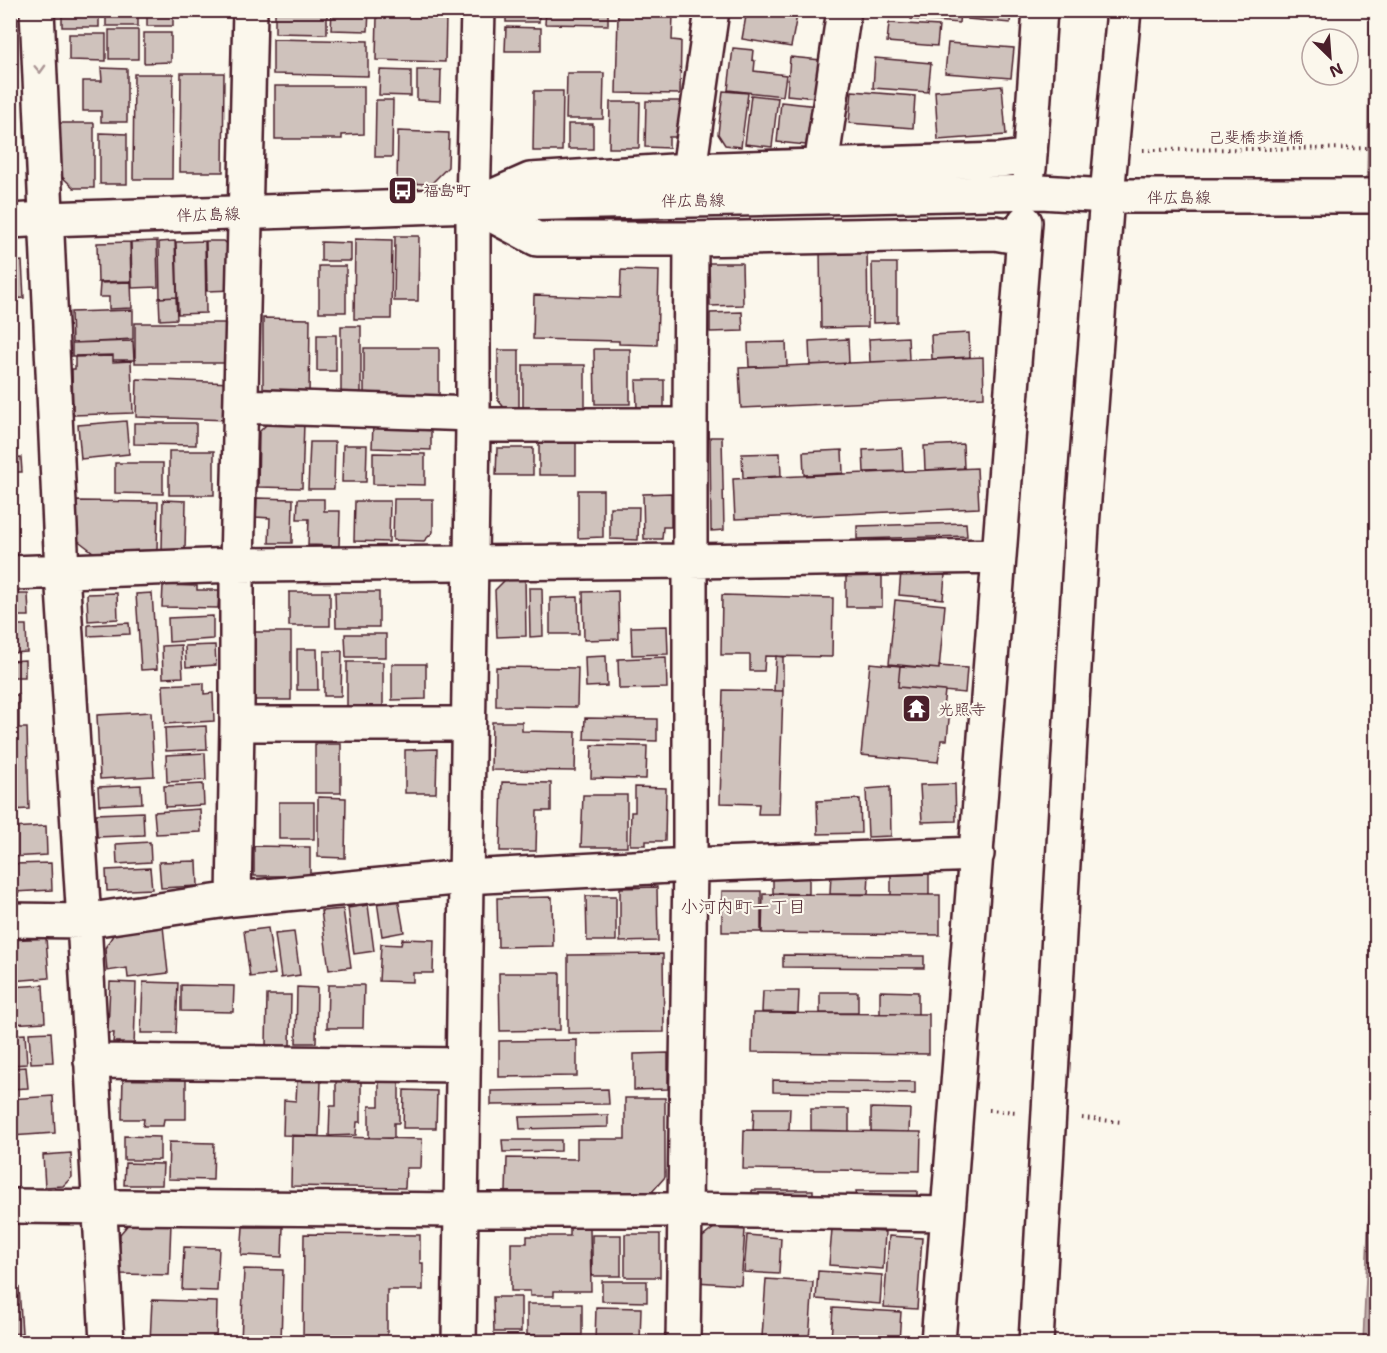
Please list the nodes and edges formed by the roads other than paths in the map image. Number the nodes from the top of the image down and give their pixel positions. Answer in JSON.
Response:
{"nodes":[{"id":1,"x":37,"y":10,"type":"edge"},
{"id":2,"x":250,"y":10,"type":"edge"},
{"id":3,"x":478,"y":10,"type":"edge"},
{"id":4,"x":712,"y":10,"type":"edge"},
{"id":5,"x":844,"y":10,"type":"edge"},
{"id":6,"x":1040,"y":10,"type":"edge"},
{"id":7,"x":1124,"y":10,"type":"edge"},
{"id":8,"x":821,"y":166,"type":"junction"},
{"id":9,"x":689,"y":170,"type":"junction"},
{"id":10,"x":1107,"y":196,"type":"junction"},
{"id":11,"x":1377,"y":196,"type":"edge"},
{"id":12,"x":473,"y":205,"type":"junction"},
{"id":13,"x":246,"y":213,"type":"junction"},
{"id":14,"x":46,"y":219,"type":"junction"},
{"id":15,"x":10,"y":221,"type":"edge"},
{"id":16,"x":691,"y":239,"type":"junction"},
{"id":17,"x":241,"y":406,"type":"junction"},
{"id":18,"x":473,"y":419,"type":"junction"},
{"id":19,"x":690,"y":425,"type":"junction"},
{"id":20,"x":998,"y":556,"type":"junction"},
{"id":21,"x":691,"y":561,"type":"junction"},
{"id":22,"x":470,"y":562,"type":"junction"},
{"id":23,"x":237,"y":565,"type":"junction"},
{"id":24,"x":62,"y":572,"type":"junction"},
{"id":25,"x":10,"y":573,"type":"edge"},
{"id":26,"x":237,"y":724,"type":"junction"},
{"id":27,"x":468,"y":724,"type":"junction"},
{"id":28,"x":976,"y":854,"type":"junction"},
{"id":29,"x":690,"y":865,"type":"junction"},
{"id":30,"x":465,"y":877,"type":"junction"},
{"id":31,"x":234,"y":899,"type":"junction"},
{"id":32,"x":10,"y":920,"type":"edge"},
{"id":33,"x":84,"y":921,"type":"junction"},
{"id":34,"x":91,"y":1061,"type":"junction"},
{"id":35,"x":463,"y":1065,"type":"junction"},
{"id":36,"x":10,"y":1206,"type":"edge"},
{"id":37,"x":99,"y":1208,"type":"junction"},
{"id":38,"x":461,"y":1210,"type":"junction"},
{"id":39,"x":686,"y":1210,"type":"junction"},
{"id":40,"x":948,"y":1214,"type":"junction"},
{"id":41,"x":106,"y":1342,"type":"edge"},
{"id":42,"x":459,"y":1342,"type":"edge"},
{"id":43,"x":683,"y":1342,"type":"edge"},
{"id":44,"x":938,"y":1342,"type":"edge"},
{"id":45,"x":1036,"y":1342,"type":"edge"}],
"edges":[{"from":1,"to":14,"type":"street","one_way":true},
{"from":2,"to":13,"type":"street"},
{"from":3,"to":12,"type":"street"},
{"from":4,"to":9,"type":"street"},
{"from":5,"to":8,"type":"street"},
{"from":6,"to":8,"type":"street"},
{"from":7,"to":10,"type":"street"},
{"from":8,"to":9,"type":"street"},
{"from":9,"to":12,"type":"street"},
{"from":10,"to":11,"type":"street","name":"伴広島線"},
{"from":10,"to":12,"type":"street","name":"伴広島線"},
{"from":10,"to":45,"type":"street"},
{"from":12,"to":13,"type":"street","name":"伴広島線"},
{"from":12,"to":16,"type":"street"},
{"from":12,"to":18,"type":"street"},
{"from":13,"to":14,"type":"street","name":"伴広島線"},
{"from":13,"to":17,"type":"street"},
{"from":14,"to":15,"type":"street","name":"伴広島線"},
{"from":14,"to":24,"type":"street"},
{"from":16,"to":19,"type":"street"},
{"from":16,"to":20,"type":"street"},
{"from":17,"to":18,"type":"street"},
{"from":17,"to":23,"type":"street"},
{"from":18,"to":19,"type":"street"},
{"from":18,"to":22,"type":"street"},
{"from":19,"to":21,"type":"street"},
{"from":20,"to":21,"type":"street"},
{"from":20,"to":28,"type":"street"},
{"from":21,"to":22,"type":"street"},
{"from":21,"to":29,"type":"street"},
{"from":22,"to":23,"type":"street"},
{"from":22,"to":27,"type":"street"},
{"from":23,"to":24,"type":"street"},
{"from":23,"to":26,"type":"street"},
{"from":24,"to":25,"type":"street"},
{"from":24,"to":33,"type":"street"},
{"from":26,"to":27,"type":"street"},
{"from":26,"to":31,"type":"street"},
{"from":27,"to":30,"type":"street"},
{"from":28,"to":29,"type":"street"},
{"from":28,"to":40,"type":"street"},
{"from":29,"to":30,"type":"street"},
{"from":29,"to":39,"type":"street"},
{"from":30,"to":31,"type":"street"},
{"from":30,"to":35,"type":"street"},
{"from":31,"to":33,"type":"street"},
{"from":32,"to":33,"type":"street"},
{"from":33,"to":34,"type":"street"},
{"from":34,"to":35,"type":"street"},
{"from":34,"to":37,"type":"street"},
{"from":35,"to":38,"type":"street"},
{"from":36,"to":37,"type":"street"},
{"from":37,"to":38,"type":"street"},
{"from":37,"to":41,"type":"street"},
{"from":38,"to":39,"type":"street"},
{"from":38,"to":42,"type":"street"},
{"from":39,"to":40,"type":"street"},
{"from":39,"to":43,"type":"street"},
{"from":40,"to":44,"type":"street"}]}
